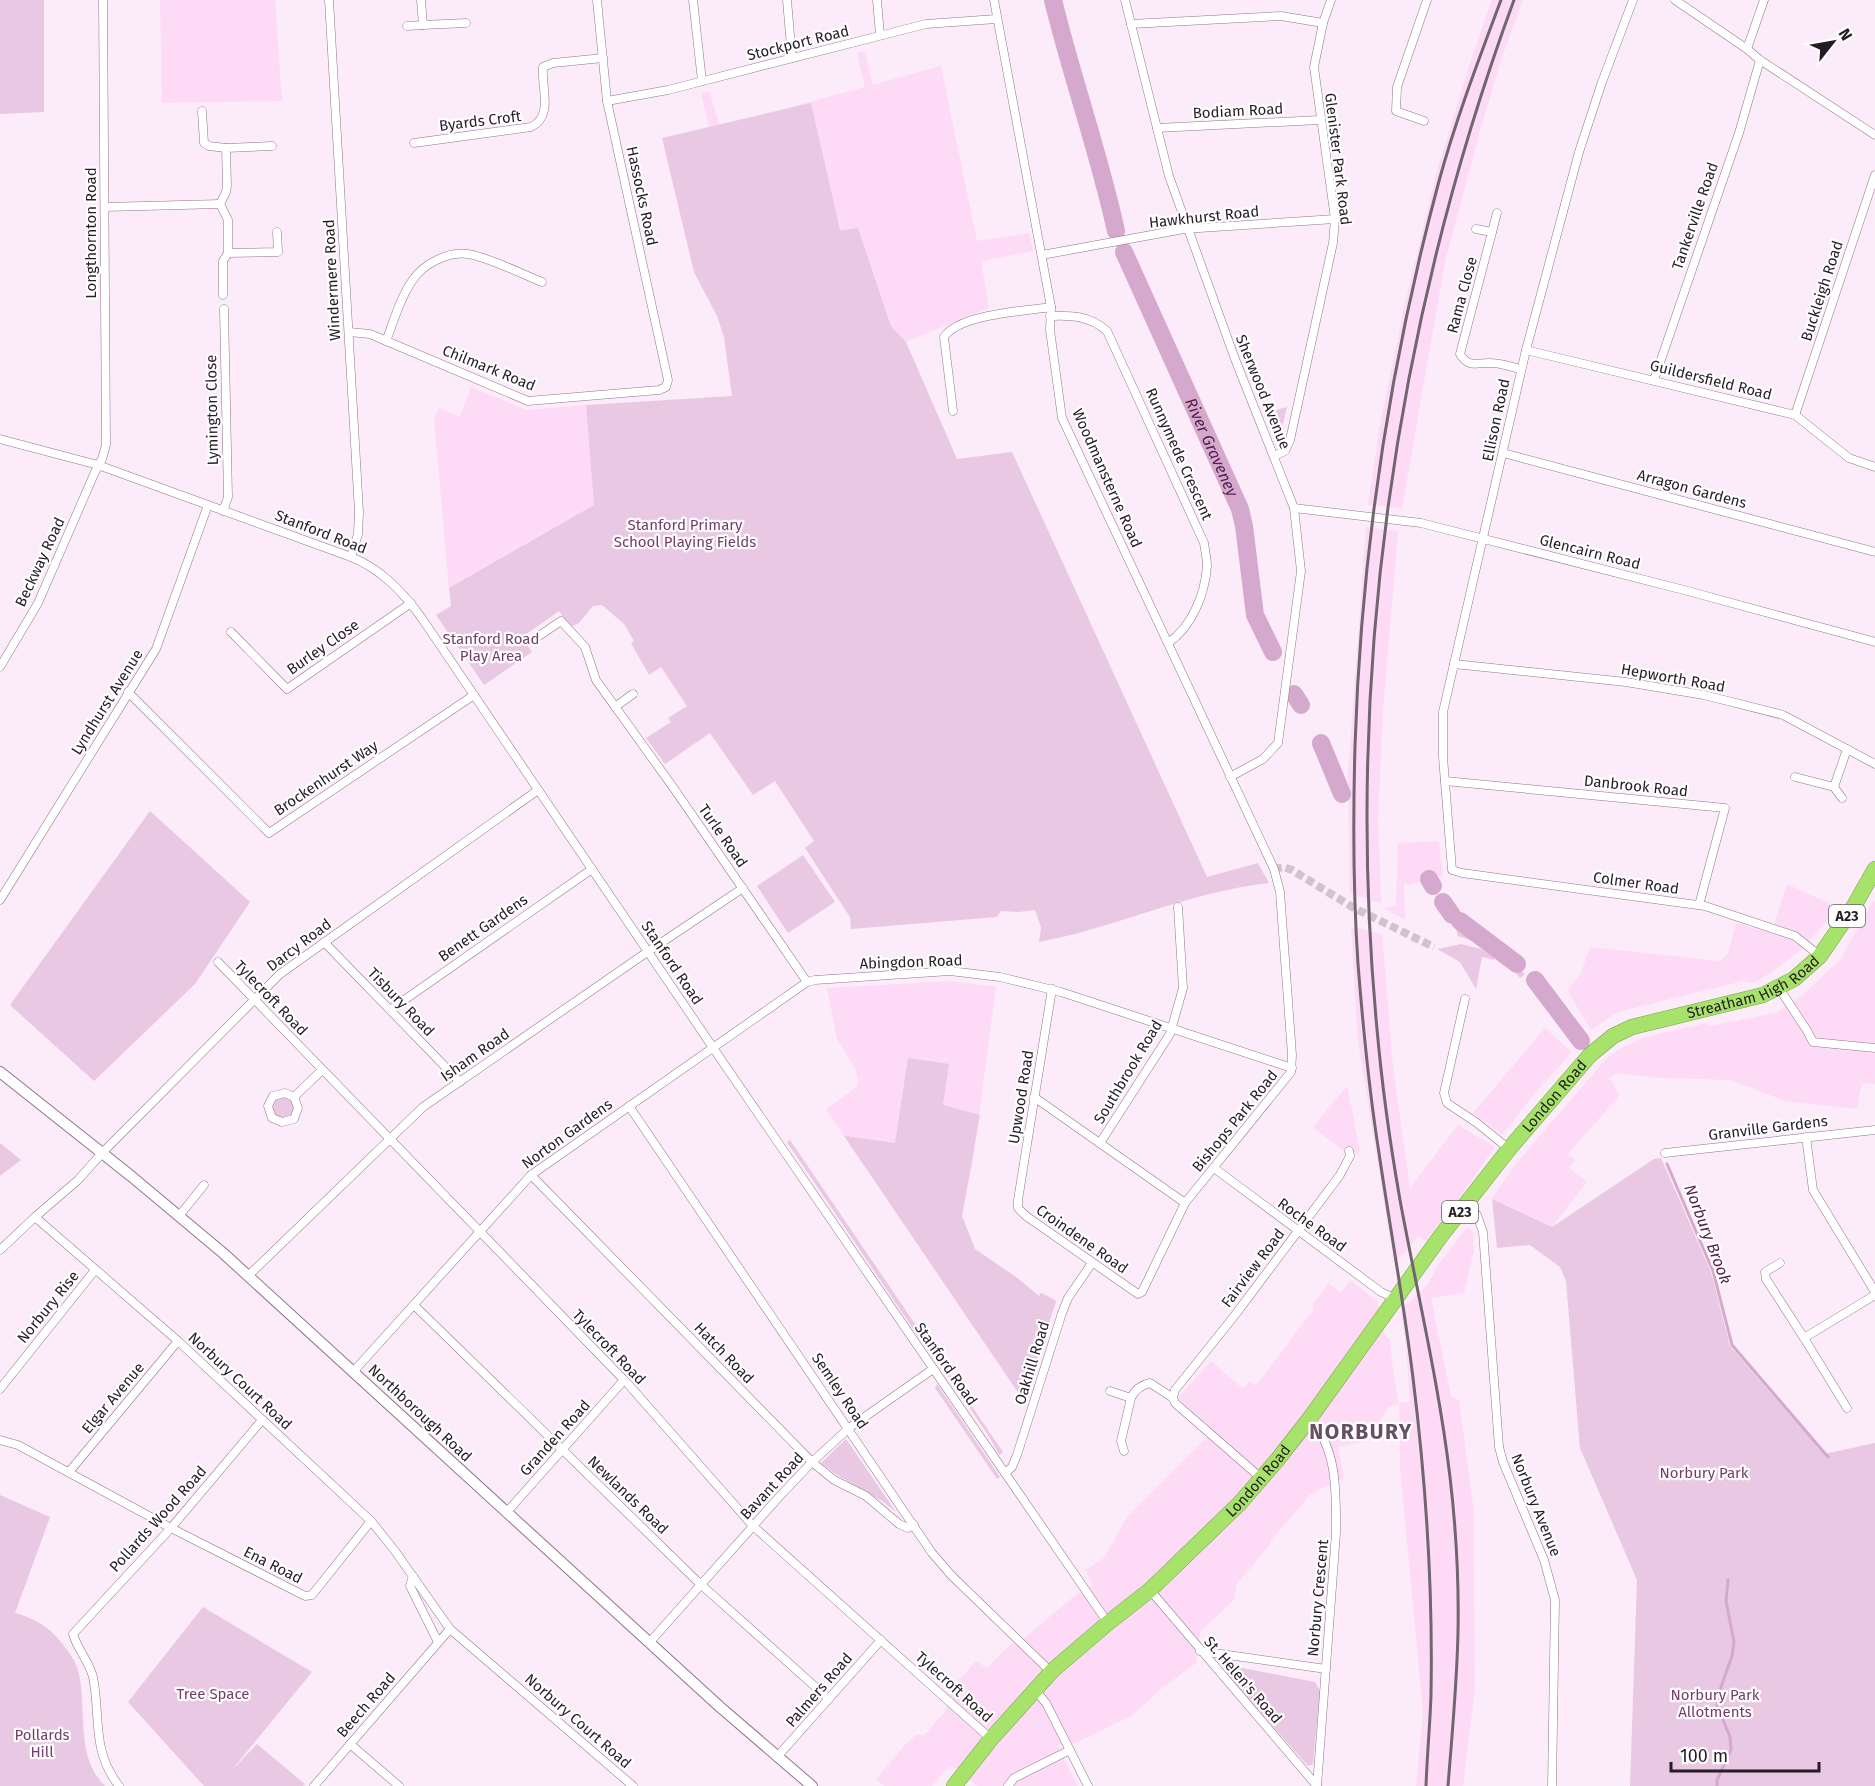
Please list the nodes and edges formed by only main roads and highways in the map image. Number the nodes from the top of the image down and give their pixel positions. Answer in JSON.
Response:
{"nodes":[{"id":1,"x":1874,"y":875,"type":"edge"},
{"id":2,"x":1590,"y":1055,"type":"joint"},
{"id":3,"x":954,"y":1786,"type":"edge"}],
"edges":[{"from":1,"to":2,"type":"highway","name":"Streatham High Road","number":"A23"},
{"from":2,"to":3,"type":"highway","name":"London Road","number":"A23"}]}
